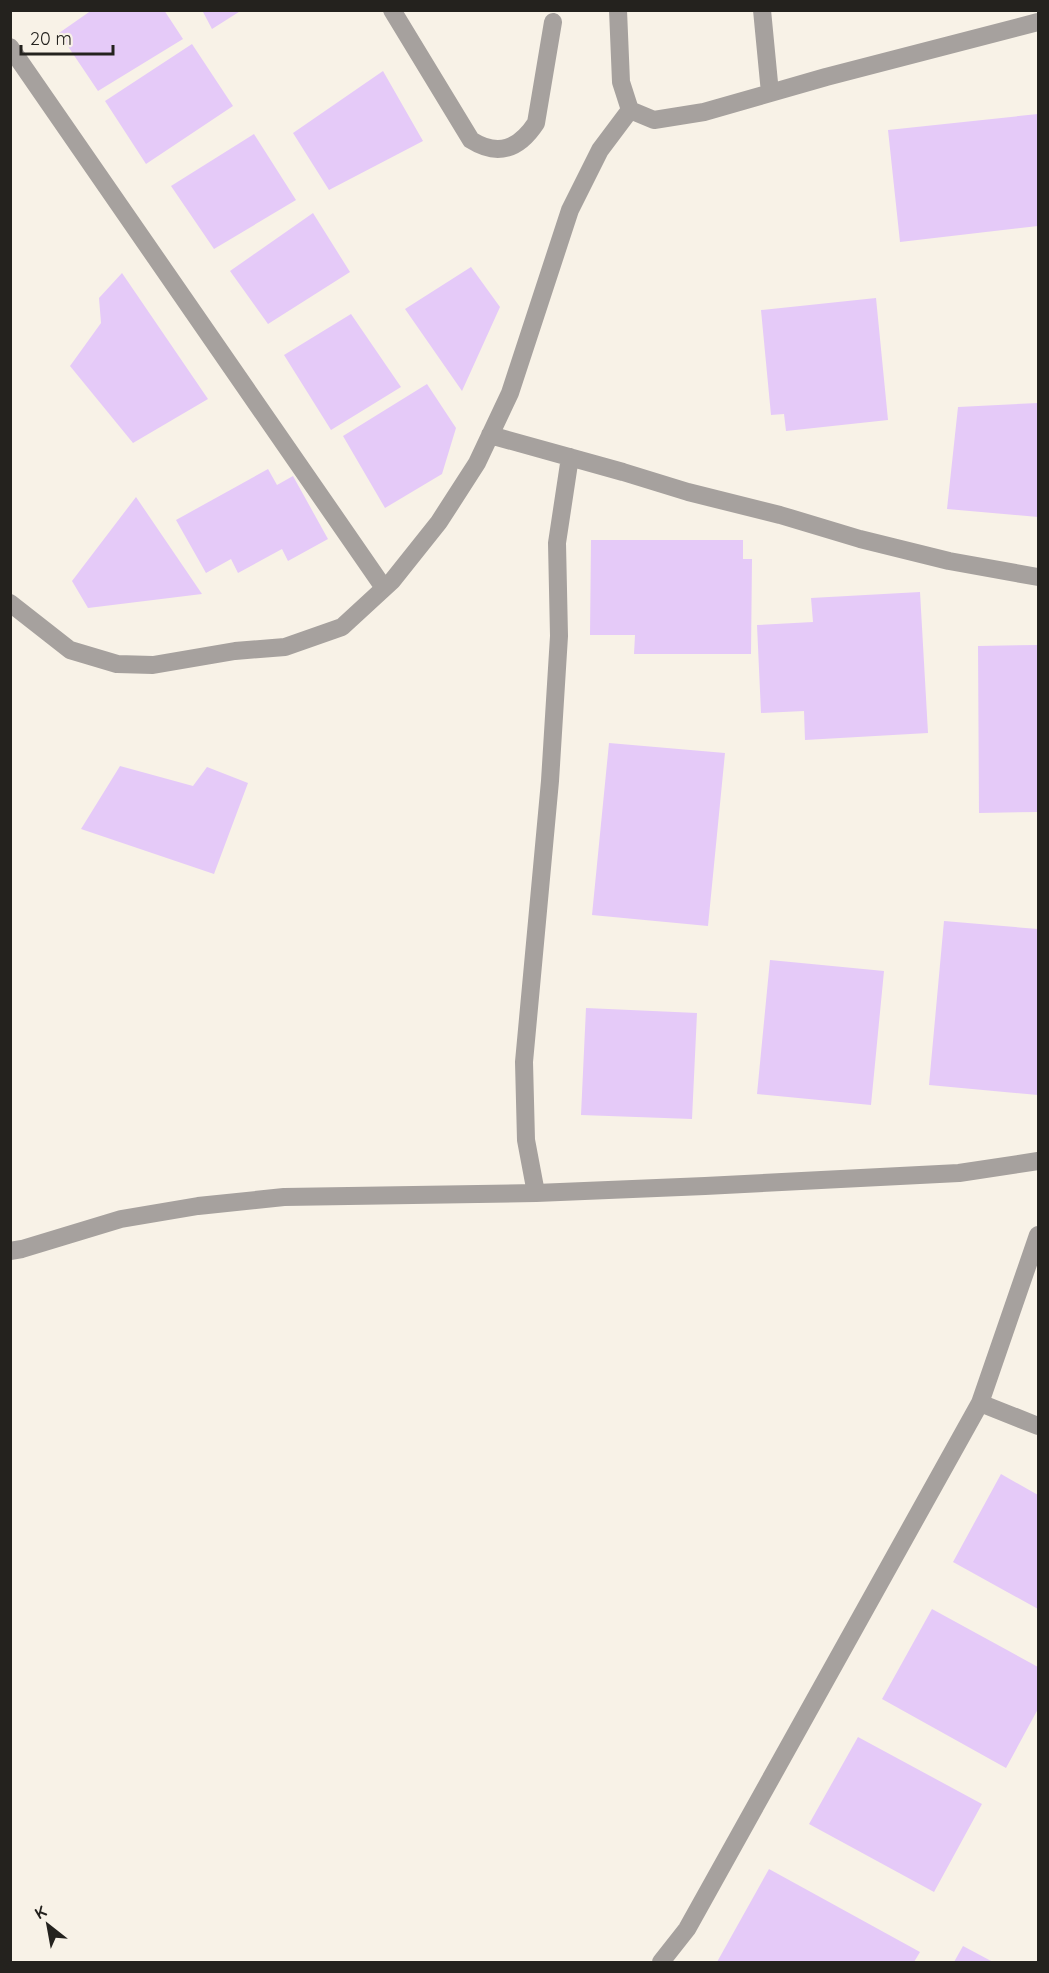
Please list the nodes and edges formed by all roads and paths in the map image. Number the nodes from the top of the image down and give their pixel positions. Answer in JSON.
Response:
{"nodes":[{"id":1,"x":392,"y":10,"type":"edge"},
{"id":2,"x":618,"y":10,"type":"edge"},
{"id":3,"x":762,"y":10,"type":"edge"},
{"id":4,"x":553,"y":22,"type":"dead end"},
{"id":5,"x":1038,"y":22,"type":"edge"},
{"id":6,"x":10,"y":47,"type":"edge"},
{"id":7,"x":770,"y":93,"type":"junction"},
{"id":8,"x":630,"y":110,"type":"junction"},
{"id":9,"x":490,"y":435,"type":"junction"},
{"id":10,"x":570,"y":457,"type":"junction"},
{"id":11,"x":1038,"y":577,"type":"edge"},
{"id":12,"x":384,"y":588,"type":"junction"},
{"id":13,"x":10,"y":603,"type":"edge"},
{"id":14,"x":1038,"y":1161,"type":"edge"},
{"id":15,"x":536,"y":1193,"type":"junction"},
{"id":16,"x":1038,"y":1235,"type":"edge"},
{"id":17,"x":10,"y":1251,"type":"edge"},
{"id":18,"x":980,"y":1403,"type":"junction"},
{"id":19,"x":1038,"y":1426,"type":"edge"},
{"id":20,"x":661,"y":1962,"type":"edge"}],
"edges":[{"from":1,"to":4,"type":"street"},
{"from":2,"to":8,"type":"street"},
{"from":3,"to":7,"type":"street"},
{"from":5,"to":7,"type":"street"},
{"from":6,"to":12,"type":"street"},
{"from":7,"to":8,"type":"street"},
{"from":8,"to":9,"type":"street"},
{"from":9,"to":10,"type":"street"},
{"from":9,"to":12,"type":"street"},
{"from":10,"to":11,"type":"street"},
{"from":10,"to":15,"type":"street"},
{"from":12,"to":13,"type":"street"},
{"from":14,"to":15,"type":"street"},
{"from":15,"to":17,"type":"street"},
{"from":16,"to":18,"type":"street"},
{"from":18,"to":19,"type":"street"},
{"from":18,"to":20,"type":"street"}]}
